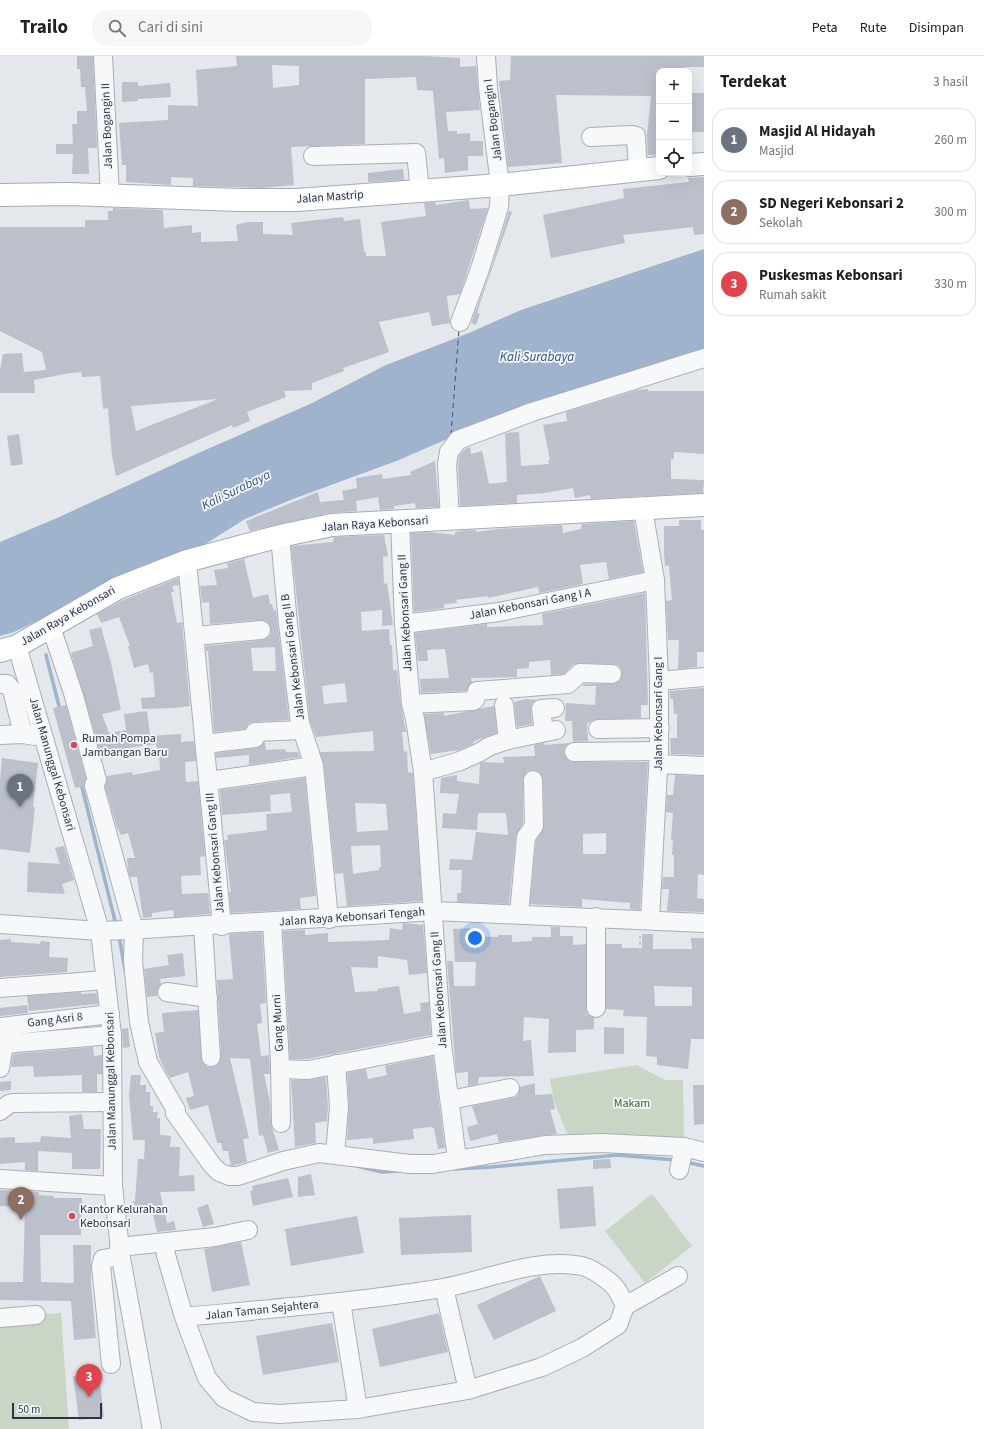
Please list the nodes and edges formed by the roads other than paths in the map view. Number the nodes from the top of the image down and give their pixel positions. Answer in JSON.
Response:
{"nodes":[{"id":1,"x":103,"y":56,"type":"edge"},
{"id":2,"x":486,"y":56,"type":"edge"},
{"id":3,"x":591,"y":136,"type":"dead end"},
{"id":4,"x":313,"y":156,"type":"dead end"},
{"id":5,"x":704,"y":164,"type":"edge"},
{"id":6,"x":692,"y":165,"type":"edge"},
{"id":7,"x":649,"y":169,"type":"edge"},
{"id":8,"x":500,"y":184,"type":"junction"},
{"id":9,"x":420,"y":190,"type":"junction"},
{"id":10,"x":0,"y":195,"type":"edge"},
{"id":11,"x":110,"y":197,"type":"junction"},
{"id":12,"x":460,"y":322,"type":"dead end"},
{"id":13,"x":704,"y":358,"type":"edge"},
{"id":14,"x":704,"y":505,"type":"edge"},
{"id":15,"x":643,"y":509,"type":"junction"},
{"id":16,"x":450,"y":519,"type":"junction"},
{"id":17,"x":400,"y":521,"type":"junction"},
{"id":18,"x":280,"y":536,"type":"junction"},
{"id":19,"x":187,"y":561,"type":"junction"},
{"id":20,"x":655,"y":580,"type":"junction"},
{"id":21,"x":404,"y":624,"type":"junction"},
{"id":22,"x":51,"y":627,"type":"junction"},
{"id":23,"x":261,"y":630,"type":"dead end"},
{"id":24,"x":195,"y":636,"type":"junction"},
{"id":25,"x":9,"y":649,"type":"edge"},
{"id":26,"x":612,"y":674,"type":"dead end"},
{"id":27,"x":704,"y":677,"type":"edge"},
{"id":28,"x":659,"y":681,"type":"junction"},
{"id":29,"x":0,"y":684,"type":"edge"},
{"id":30,"x":411,"y":704,"type":"junction"},
{"id":31,"x":504,"y":705,"type":"dead end"},
{"id":32,"x":555,"y":708,"type":"dead end"},
{"id":33,"x":36,"y":710,"type":"junction"},
{"id":34,"x":18,"y":713,"type":"junction"},
{"id":35,"x":598,"y":728,"type":"dead end"},
{"id":36,"x":660,"y":728,"type":"junction"},
{"id":37,"x":302,"y":730,"type":"junction"},
{"id":38,"x":23,"y":734,"type":"junction"},
{"id":39,"x":0,"y":735,"type":"edge"},
{"id":40,"x":44,"y":738,"type":"junction"},
{"id":41,"x":508,"y":740,"type":"junction"},
{"id":42,"x":205,"y":744,"type":"junction"},
{"id":43,"x":574,"y":752,"type":"dead end"},
{"id":44,"x":659,"y":758,"type":"junction"},
{"id":45,"x":314,"y":766,"type":"junction"},
{"id":46,"x":704,"y":766,"type":"edge"},
{"id":47,"x":423,"y":772,"type":"junction"},
{"id":48,"x":533,"y":780,"type":"dead end"},
{"id":49,"x":209,"y":781,"type":"junction"},
{"id":50,"x":434,"y":912,"type":"junction"},
{"id":51,"x":519,"y":914,"type":"junction"},
{"id":52,"x":596,"y":917,"type":"junction"},
{"id":53,"x":329,"y":918,"type":"junction"},
{"id":54,"x":645,"y":920,"type":"junction"},
{"id":55,"x":272,"y":922,"type":"junction"},
{"id":56,"x":704,"y":923,"type":"edge"},
{"id":57,"x":0,"y":924,"type":"edge"},
{"id":58,"x":203,"y":926,"type":"junction"},
{"id":59,"x":222,"y":926,"type":"junction"},
{"id":60,"x":120,"y":930,"type":"junction"},
{"id":61,"x":106,"y":980,"type":"junction"},
{"id":62,"x":0,"y":988,"type":"edge"},
{"id":63,"x":167,"y":992,"type":"dead end"},
{"id":64,"x":208,"y":998,"type":"junction"},
{"id":65,"x":596,"y":1008,"type":"dead end"},
{"id":66,"x":110,"y":1014,"type":"junction"},
{"id":67,"x":0,"y":1026,"type":"edge"},
{"id":68,"x":112,"y":1035,"type":"junction"},
{"id":69,"x":442,"y":1044,"type":"junction"},
{"id":70,"x":211,"y":1057,"type":"dead end"},
{"id":71,"x":336,"y":1064,"type":"junction"},
{"id":72,"x":0,"y":1068,"type":"edge"},
{"id":73,"x":280,"y":1070,"type":"junction"},
{"id":74,"x":510,"y":1088,"type":"dead end"},
{"id":75,"x":450,"y":1100,"type":"junction"},
{"id":76,"x":112,"y":1102,"type":"junction"},
{"id":77,"x":0,"y":1111,"type":"edge"},
{"id":78,"x":281,"y":1123,"type":"dead end"},
{"id":79,"x":704,"y":1152,"type":"edge"},
{"id":80,"x":335,"y":1154,"type":"junction"},
{"id":81,"x":457,"y":1159,"type":"junction"},
{"id":82,"x":0,"y":1179,"type":"edge"},
{"id":83,"x":113,"y":1186,"type":"junction"},
{"id":84,"x":248,"y":1230,"type":"dead end"},
{"id":85,"x":166,"y":1249,"type":"junction"},
{"id":86,"x":118,"y":1251,"type":"junction"},
{"id":87,"x":678,"y":1276,"type":"dead end"},
{"id":88,"x":444,"y":1288,"type":"junction"},
{"id":89,"x":341,"y":1302,"type":"junction"},
{"id":90,"x":625,"y":1306,"type":"junction"},
{"id":91,"x":36,"y":1315,"type":"dead end"},
{"id":92,"x":0,"y":1318,"type":"edge"},
{"id":93,"x":184,"y":1318,"type":"junction"},
{"id":94,"x":111,"y":1364,"type":"dead end"},
{"id":95,"x":468,"y":1390,"type":"junction"},
{"id":96,"x":358,"y":1409,"type":"junction"},
{"id":97,"x":152,"y":1429,"type":"edge"}],
"edges":[{"from":1,"to":11,"type":"street","name":"Jalan Bogangin II"},
{"from":2,"to":8,"type":"street","name":"Jalan Bogangin I"},
{"from":3,"to":7,"type":"street"},
{"from":4,"to":9,"type":"street"},
{"from":5,"to":6,"type":"main road"},
{"from":7,"to":8,"type":"main road","name":"Jalan Mastrip"},
{"from":8,"to":9,"type":"main road","name":"Jalan Mastrip"},
{"from":8,"to":12,"type":"street","name":"Jalan Bogangin I"},
{"from":9,"to":11,"type":"main road","name":"Jalan Mastrip"},
{"from":10,"to":11,"type":"main road","name":"Jalan Mastrip"},
{"from":13,"to":16,"type":"street"},
{"from":14,"to":15,"type":"main road","name":"Jalan Raya Kebonsari"},
{"from":15,"to":16,"type":"main road","name":"Jalan Raya Kebonsari"},
{"from":15,"to":20,"type":"street","name":"Jalan Kebonsari Gang I"},
{"from":16,"to":17,"type":"main road","name":"Jalan Raya Kebonsari"},
{"from":17,"to":18,"type":"main road","name":"Jalan Raya Kebonsari"},
{"from":17,"to":21,"type":"street","name":"Jalan Kebonsari Gang II"},
{"from":18,"to":19,"type":"main road","name":"Jalan Raya Kebonsari"},
{"from":18,"to":37,"type":"street","name":"Jalan Kebonsari Gang II B"},
{"from":19,"to":22,"type":"main road","name":"Jalan Raya Kebonsari"},
{"from":19,"to":24,"type":"street","name":"Jalan Kebonsari Gang III"},
{"from":20,"to":21,"type":"street","name":"Jalan Kebonsari Gang I A"},
{"from":20,"to":28,"type":"street","name":"Jalan Kebonsari Gang I"},
{"from":21,"to":30,"type":"street","name":"Jalan Kebonsari Gang II"},
{"from":22,"to":25,"type":"main road","name":"Jalan Raya Kebonsari"},
{"from":22,"to":60,"type":"street"},
{"from":23,"to":24,"type":"street"},
{"from":24,"to":42,"type":"street","name":"Jalan Kebonsari Gang III"},
{"from":25,"to":33,"type":"street","name":"Jalan Manunggal Kebonsari"},
{"from":26,"to":30,"type":"street"},
{"from":27,"to":28,"type":"street"},
{"from":28,"to":36,"type":"street","name":"Jalan Kebonsari Gang I"},
{"from":29,"to":34,"type":"street"},
{"from":30,"to":47,"type":"street","name":"Jalan Kebonsari Gang II"},
{"from":31,"to":41,"type":"street"},
{"from":32,"to":41,"type":"street"},
{"from":33,"to":34,"type":"street"},
{"from":33,"to":40,"type":"street","name":"Jalan Manunggal Kebonsari"},
{"from":34,"to":38,"type":"street"},
{"from":35,"to":36,"type":"street"},
{"from":36,"to":44,"type":"street","name":"Jalan Kebonsari Gang I"},
{"from":37,"to":42,"type":"street"},
{"from":37,"to":45,"type":"street","name":"Jalan Kebonsari Gang II B"},
{"from":38,"to":39,"type":"street"},
{"from":38,"to":40,"type":"street"},
{"from":40,"to":60,"type":"street","name":"Jalan Manunggal Kebonsari"},
{"from":41,"to":47,"type":"street"},
{"from":42,"to":49,"type":"street","name":"Jalan Kebonsari Gang III"},
{"from":43,"to":44,"type":"street"},
{"from":44,"to":46,"type":"street"},
{"from":44,"to":54,"type":"street","name":"Jalan Kebonsari Gang I"},
{"from":45,"to":49,"type":"street","name":"Jalan Kebonsari Gang III"},
{"from":45,"to":53,"type":"street","name":"Jalan Kebonsari Gang II B"},
{"from":47,"to":50,"type":"street","name":"Jalan Kebonsari Gang II"},
{"from":48,"to":51,"type":"street"},
{"from":49,"to":59,"type":"street","name":"Jalan Kebonsari Gang III"},
{"from":50,"to":51,"type":"street","name":"Jalan Raya Kebonsari Tengah"},
{"from":50,"to":53,"type":"street","name":"Jalan Raya Kebonsari Tengah"},
{"from":50,"to":69,"type":"street","name":"Jalan Kebonsari Gang II"},
{"from":51,"to":52,"type":"street","name":"Jalan Raya Kebonsari Tengah"},
{"from":52,"to":54,"type":"street","name":"Jalan Raya Kebonsari Tengah"},
{"from":52,"to":65,"type":"street"},
{"from":53,"to":55,"type":"street","name":"Jalan Raya Kebonsari Tengah"},
{"from":54,"to":56,"type":"street","name":"Jalan Raya Kebonsari Tengah"},
{"from":55,"to":59,"type":"street","name":"Jalan Raya Kebonsari Tengah"},
{"from":55,"to":73,"type":"street","name":"Gang Murni"},
{"from":57,"to":60,"type":"street","name":"Jalan Raya Kebonsari Tengah"},
{"from":58,"to":59,"type":"street","name":"Jalan Raya Kebonsari Tengah"},
{"from":58,"to":60,"type":"street","name":"Jalan Raya Kebonsari Tengah"},
{"from":58,"to":64,"type":"street"},
{"from":60,"to":61,"type":"street","name":"Jalan Manunggal Kebonsari"},
{"from":60,"to":80,"type":"street"},
{"from":61,"to":62,"type":"street"},
{"from":61,"to":66,"type":"street","name":"Jalan Manunggal Kebonsari"},
{"from":63,"to":64,"type":"street"},
{"from":64,"to":70,"type":"street"},
{"from":66,"to":67,"type":"street","name":"Gang Asri 8"},
{"from":66,"to":68,"type":"street","name":"Jalan Manunggal Kebonsari"},
{"from":68,"to":72,"type":"street"},
{"from":68,"to":76,"type":"street","name":"Jalan Manunggal Kebonsari"},
{"from":69,"to":71,"type":"street"},
{"from":69,"to":75,"type":"street","name":"Jalan Kebonsari Gang II"},
{"from":71,"to":73,"type":"street"},
{"from":71,"to":80,"type":"street"},
{"from":73,"to":78,"type":"street","name":"Gang Murni"},
{"from":74,"to":75,"type":"street"},
{"from":75,"to":81,"type":"street","name":"Jalan Kebonsari Gang II"},
{"from":76,"to":77,"type":"street"},
{"from":76,"to":83,"type":"street","name":"Jalan Manunggal Kebonsari"},
{"from":79,"to":81,"type":"street"},
{"from":80,"to":81,"type":"street"},
{"from":82,"to":83,"type":"street"},
{"from":83,"to":86,"type":"street","name":"Jalan Manunggal Kebonsari"},
{"from":84,"to":85,"type":"street"},
{"from":85,"to":86,"type":"street"},
{"from":85,"to":93,"type":"street"},
{"from":86,"to":94,"type":"street"},
{"from":86,"to":97,"type":"street","name":"Jalan Manunggal Kebonsari"},
{"from":87,"to":90,"type":"street"},
{"from":88,"to":89,"type":"street","name":"Jalan Taman Sejahtera"},
{"from":88,"to":90,"type":"street","name":"Jalan Taman Sejahtera"},
{"from":88,"to":95,"type":"street"},
{"from":89,"to":93,"type":"street","name":"Jalan Taman Sejahtera"},
{"from":89,"to":96,"type":"street"},
{"from":90,"to":95,"type":"street"},
{"from":91,"to":92,"type":"street"},
{"from":93,"to":96,"type":"street"},
{"from":95,"to":96,"type":"street"}]}
